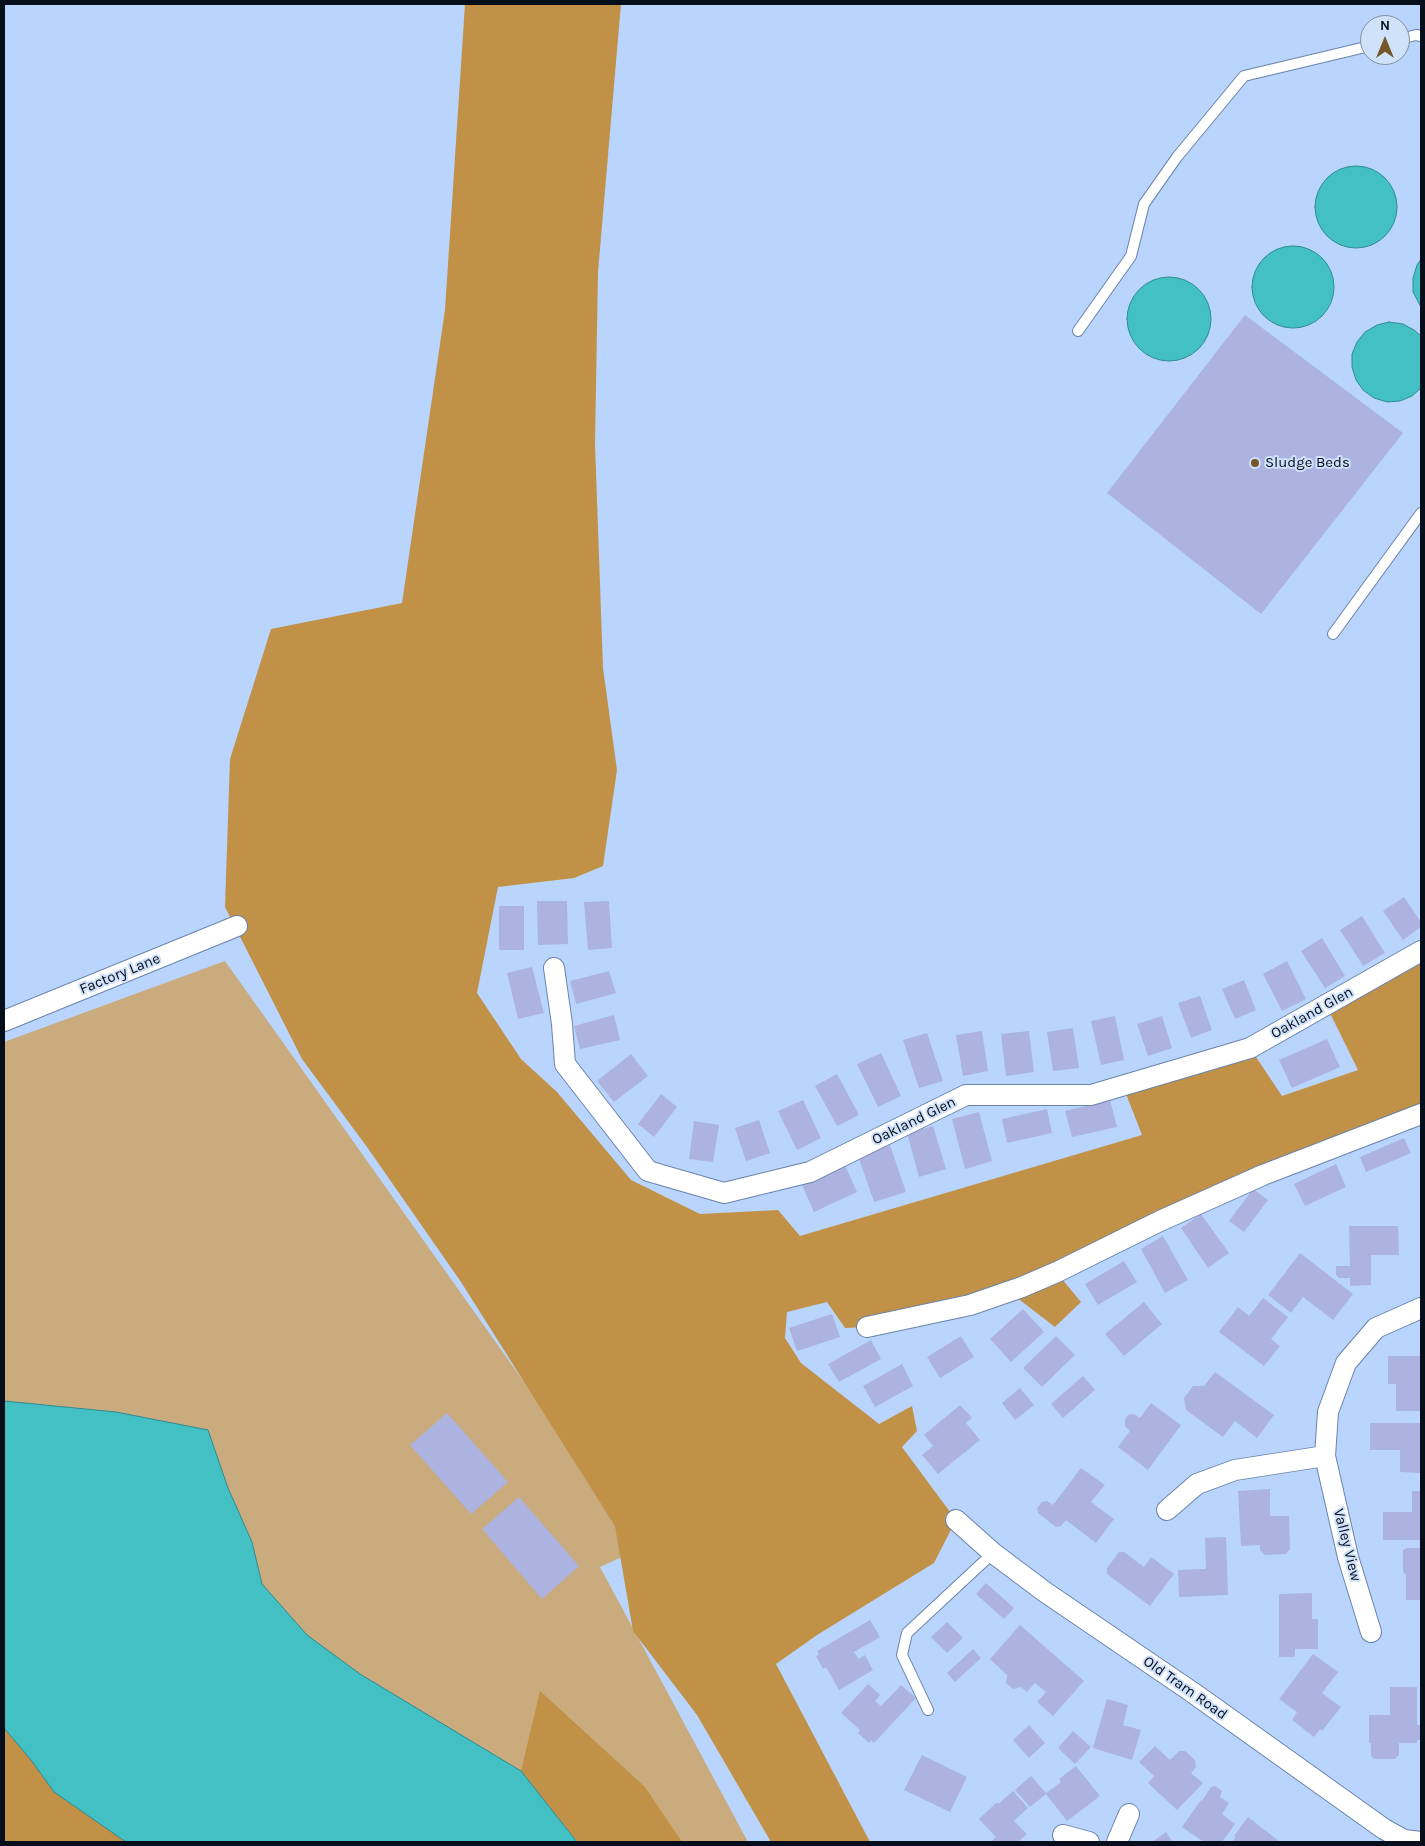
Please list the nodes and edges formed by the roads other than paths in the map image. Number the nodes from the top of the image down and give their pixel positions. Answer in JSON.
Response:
{"nodes":[{"id":1,"x":1360,"y":48,"type":"edge"},
{"id":2,"x":1078,"y":330,"type":"dead end"},
{"id":3,"x":1421,"y":513,"type":"edge"},
{"id":4,"x":1333,"y":634,"type":"dead end"},
{"id":5,"x":237,"y":926,"type":"dead end"},
{"id":6,"x":1421,"y":951,"type":"edge"},
{"id":7,"x":554,"y":968,"type":"dead end"},
{"id":8,"x":4,"y":1021,"type":"edge"},
{"id":9,"x":1421,"y":1114,"type":"edge"},
{"id":10,"x":1421,"y":1308,"type":"edge"},
{"id":11,"x":867,"y":1327,"type":"dead end"},
{"id":12,"x":1325,"y":1456,"type":"junction"},
{"id":13,"x":1168,"y":1510,"type":"dead end"},
{"id":14,"x":956,"y":1520,"type":"dead end"},
{"id":15,"x":993,"y":1553,"type":"junction"},
{"id":16,"x":1371,"y":1632,"type":"dead end"},
{"id":17,"x":928,"y":1710,"type":"dead end"},
{"id":18,"x":1129,"y":1814,"type":"dead end"},
{"id":19,"x":1063,"y":1835,"type":"dead end"},
{"id":20,"x":1089,"y":1842,"type":"edge"},
{"id":21,"x":1117,"y":1842,"type":"edge"},
{"id":22,"x":1421,"y":1842,"type":"edge"}],
"edges":[{"from":1,"to":2,"type":"lane"},
{"from":3,"to":4,"type":"lane"},
{"from":5,"to":8,"type":"street","name":"Factory Lane"},
{"from":6,"to":7,"type":"street","name":"Oakland Glen"},
{"from":9,"to":11,"type":"street"},
{"from":10,"to":12,"type":"street","name":"Valley View"},
{"from":12,"to":13,"type":"street"},
{"from":12,"to":16,"type":"street","name":"Valley View"},
{"from":14,"to":15,"type":"street","name":"Old Tram Road"},
{"from":15,"to":17,"type":"lane"},
{"from":15,"to":22,"type":"street","name":"Old Tram Road"},
{"from":18,"to":21,"type":"street"},
{"from":19,"to":20,"type":"street"}]}
